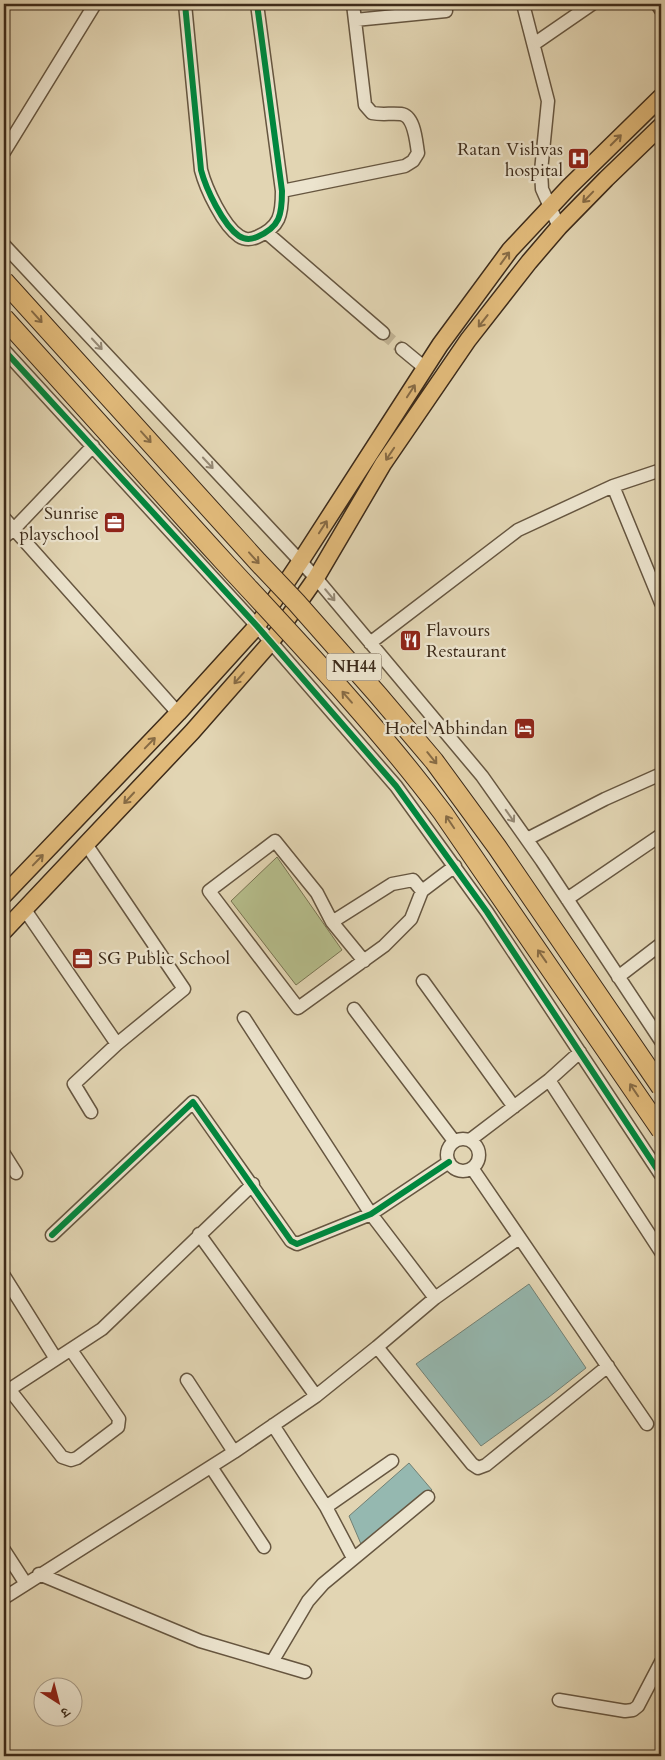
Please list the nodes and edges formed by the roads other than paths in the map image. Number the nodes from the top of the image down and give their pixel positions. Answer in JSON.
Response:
{"nodes":[{"id":1,"x":95,"y":4,"type":"edge"},
{"id":2,"x":185,"y":4,"type":"edge"},
{"id":3,"x":257,"y":4,"type":"edge"},
{"id":4,"x":353,"y":4,"type":"edge"},
{"id":5,"x":523,"y":4,"type":"edge"},
{"id":6,"x":592,"y":4,"type":"edge"},
{"id":7,"x":657,"y":4,"type":"edge"},
{"id":8,"x":661,"y":10,"type":"edge"},
{"id":9,"x":446,"y":11,"type":"dead end"},
{"id":10,"x":355,"y":20,"type":"junction"},
{"id":11,"x":534,"y":44,"type":"junction"},
{"id":12,"x":661,"y":97,"type":"edge"},
{"id":13,"x":661,"y":126,"type":"edge"},
{"id":14,"x":4,"y":152,"type":"edge"},
{"id":15,"x":282,"y":191,"type":"junction"},
{"id":16,"x":550,"y":206,"type":"junction"},
{"id":17,"x":559,"y":227,"type":"junction"},
{"id":18,"x":267,"y":232,"type":"junction"},
{"id":19,"x":4,"y":245,"type":"edge"},
{"id":20,"x":4,"y":281,"type":"edge"},
{"id":21,"x":4,"y":318,"type":"edge"},
{"id":22,"x":383,"y":333,"type":"tunnel mouth"},
{"id":23,"x":402,"y":349,"type":"tunnel mouth"},
{"id":24,"x":4,"y":350,"type":"edge"},
{"id":25,"x":425,"y":368,"type":"junction"},
{"id":26,"x":93,"y":446,"type":"junction"},
{"id":27,"x":661,"y":470,"type":"edge"},
{"id":28,"x":613,"y":486,"type":"junction"},
{"id":29,"x":4,"y":518,"type":"edge"},
{"id":30,"x":9,"y":533,"type":"edge"},
{"id":31,"x":300,"y":562,"type":"junction"},
{"id":32,"x":316,"y":578,"type":"junction"},
{"id":33,"x":658,"y":581,"type":"edge"},
{"id":34,"x":661,"y":603,"type":"edge"},
{"id":35,"x":257,"y":626,"type":"junction"},
{"id":36,"x":271,"y":642,"type":"junction"},
{"id":37,"x":370,"y":643,"type":"junction"},
{"id":38,"x":178,"y":713,"type":"junction"},
{"id":39,"x":661,"y":774,"type":"edge"},
{"id":40,"x":661,"y":835,"type":"edge"},
{"id":41,"x":526,"y":838,"type":"junction"},
{"id":42,"x":86,"y":844,"type":"junction"},
{"id":43,"x":455,"y":866,"type":"junction"},
{"id":44,"x":422,"y":891,"type":"junction"},
{"id":45,"x":4,"y":895,"type":"edge"},
{"id":46,"x":567,"y":899,"type":"junction"},
{"id":47,"x":25,"y":910,"type":"junction"},
{"id":48,"x":332,"y":922,"type":"junction"},
{"id":49,"x":4,"y":931,"type":"edge"},
{"id":50,"x":661,"y":944,"type":"edge"},
{"id":51,"x":364,"y":962,"type":"junction"},
{"id":52,"x":618,"y":977,"type":"junction"},
{"id":53,"x":423,"y":981,"type":"dead end"},
{"id":54,"x":354,"y":1009,"type":"dead end"},
{"id":55,"x":244,"y":1018,"type":"dead end"},
{"id":56,"x":661,"y":1041,"type":"edge"},
{"id":57,"x":117,"y":1044,"type":"junction"},
{"id":58,"x":580,"y":1052,"type":"junction"},
{"id":59,"x":549,"y":1080,"type":"junction"},
{"id":60,"x":661,"y":1087,"type":"edge"},
{"id":61,"x":514,"y":1107,"type":"junction"},
{"id":62,"x":91,"y":1112,"type":"dead end"},
{"id":63,"x":661,"y":1130,"type":"edge"},
{"id":64,"x":470,"y":1140,"type":"junction"},
{"id":65,"x":454,"y":1141,"type":"junction"},
{"id":66,"x":4,"y":1154,"type":"edge"},
{"id":67,"x":448,"y":1162,"type":"junction"},
{"id":68,"x":472,"y":1168,"type":"junction"},
{"id":69,"x":16,"y":1173,"type":"dead end"},
{"id":70,"x":661,"y":1175,"type":"edge"},
{"id":71,"x":253,"y":1184,"type":"junction"},
{"id":72,"x":371,"y":1214,"type":"junction"},
{"id":73,"x":199,"y":1234,"type":"junction"},
{"id":74,"x":52,"y":1235,"type":"dead end"},
{"id":75,"x":519,"y":1238,"type":"junction"},
{"id":76,"x":661,"y":1252,"type":"edge"},
{"id":77,"x":4,"y":1276,"type":"edge"},
{"id":78,"x":435,"y":1298,"type":"junction"},
{"id":79,"x":377,"y":1348,"type":"junction"},
{"id":80,"x":70,"y":1350,"type":"junction"},
{"id":81,"x":56,"y":1359,"type":"junction"},
{"id":82,"x":608,"y":1366,"type":"junction"},
{"id":83,"x":187,"y":1380,"type":"dead end"},
{"id":84,"x":7,"y":1391,"type":"edge"},
{"id":85,"x":316,"y":1396,"type":"junction"},
{"id":86,"x":646,"y":1424,"type":"dead end"},
{"id":87,"x":273,"y":1425,"type":"junction"},
{"id":88,"x":234,"y":1452,"type":"junction"},
{"id":89,"x":392,"y":1462,"type":"dead end"},
{"id":90,"x":211,"y":1467,"type":"junction"},
{"id":91,"x":428,"y":1497,"type":"dead end"},
{"id":92,"x":326,"y":1506,"type":"junction"},
{"id":93,"x":264,"y":1547,"type":"dead end"},
{"id":94,"x":4,"y":1550,"type":"edge"},
{"id":95,"x":353,"y":1558,"type":"junction"},
{"id":96,"x":39,"y":1574,"type":"junction"},
{"id":97,"x":26,"y":1584,"type":"junction"},
{"id":98,"x":4,"y":1598,"type":"edge"},
{"id":99,"x":272,"y":1662,"type":"junction"},
{"id":100,"x":661,"y":1662,"type":"edge"},
{"id":101,"x":305,"y":1672,"type":"dead end"},
{"id":102,"x":559,"y":1700,"type":"dead end"}],
"edges":[{"from":1,"to":14,"type":"street"},
{"from":2,"to":18,"type":"street"},
{"from":3,"to":15,"type":"street"},
{"from":4,"to":10,"type":"street"},
{"from":5,"to":11,"type":"street"},
{"from":6,"to":11,"type":"street"},
{"from":7,"to":8,"type":"street"},
{"from":9,"to":10,"type":"street"},
{"from":10,"to":15,"type":"street"},
{"from":11,"to":16,"type":"street"},
{"from":16,"to":12,"type":"main road","one_way":true},
{"from":13,"to":17,"type":"main road","one_way":true},
{"from":15,"to":18,"type":"street"},
{"from":16,"to":17,"type":"street"},
{"from":25,"to":16,"type":"main road","one_way":true},
{"from":17,"to":32,"type":"main road","one_way":true},
{"from":18,"to":22,"type":"street"},
{"from":19,"to":31,"type":"street","one_way":true},
{"from":20,"to":60,"type":"highway","number":"NH44","one_way":true,"bridge":true},
{"from":63,"to":21,"type":"highway","number":"NH44","one_way":true,"bridge":true},
{"from":23,"to":25,"type":"street"},
{"from":24,"to":26,"type":"street"},
{"from":31,"to":25,"type":"main road","one_way":true},
{"from":26,"to":30,"type":"street"},
{"from":26,"to":35,"type":"street"},
{"from":27,"to":28,"type":"street"},
{"from":28,"to":33,"type":"street"},
{"from":28,"to":37,"type":"street"},
{"from":29,"to":30,"type":"street"},
{"from":30,"to":38,"type":"street"},
{"from":31,"to":32,"type":"street"},
{"from":31,"to":35,"type":"main road"},
{"from":32,"to":36,"type":"main road"},
{"from":32,"to":37,"type":"street","one_way":true},
{"from":33,"to":34,"type":"street"},
{"from":35,"to":36,"type":"street"},
{"from":35,"to":38,"type":"main road"},
{"from":36,"to":42,"type":"main road","one_way":true},
{"from":36,"to":43,"type":"street"},
{"from":37,"to":41,"type":"street","one_way":true},
{"from":45,"to":38,"type":"main road","one_way":true},
{"from":39,"to":41,"type":"street"},
{"from":40,"to":46,"type":"street"},
{"from":41,"to":46,"type":"street"},
{"from":42,"to":47,"type":"main road"},
{"from":42,"to":57,"type":"street"},
{"from":43,"to":44,"type":"street"},
{"from":43,"to":58,"type":"street"},
{"from":44,"to":48,"type":"street"},
{"from":44,"to":51,"type":"street"},
{"from":46,"to":52,"type":"street"},
{"from":47,"to":49,"type":"main road"},
{"from":47,"to":57,"type":"street"},
{"from":48,"to":51,"type":"street"},
{"from":48,"to":51,"type":"street"},
{"from":50,"to":52,"type":"street"},
{"from":52,"to":56,"type":"street"},
{"from":53,"to":61,"type":"street"},
{"from":54,"to":65,"type":"street"},
{"from":55,"to":72,"type":"street"},
{"from":57,"to":62,"type":"street"},
{"from":58,"to":59,"type":"street"},
{"from":58,"to":70,"type":"street"},
{"from":59,"to":61,"type":"street"},
{"from":59,"to":76,"type":"street"},
{"from":61,"to":64,"type":"street"},
{"from":64,"to":65,"type":"street"},
{"from":64,"to":68,"type":"street"},
{"from":65,"to":67,"type":"street"},
{"from":66,"to":69,"type":"street"},
{"from":67,"to":68,"type":"street"},
{"from":67,"to":72,"type":"street"},
{"from":68,"to":75,"type":"street"},
{"from":71,"to":72,"type":"street"},
{"from":71,"to":73,"type":"street"},
{"from":71,"to":74,"type":"street"},
{"from":72,"to":78,"type":"street"},
{"from":73,"to":80,"type":"street"},
{"from":73,"to":85,"type":"street"},
{"from":75,"to":78,"type":"street"},
{"from":75,"to":82,"type":"street"},
{"from":77,"to":81,"type":"street"},
{"from":78,"to":79,"type":"street"},
{"from":79,"to":82,"type":"street"},
{"from":79,"to":85,"type":"street"},
{"from":80,"to":81,"type":"street"},
{"from":80,"to":84,"type":"street"},
{"from":81,"to":84,"type":"street"},
{"from":82,"to":86,"type":"street"},
{"from":83,"to":88,"type":"street"},
{"from":85,"to":87,"type":"street"},
{"from":87,"to":88,"type":"street"},
{"from":87,"to":92,"type":"street"},
{"from":88,"to":90,"type":"street"},
{"from":89,"to":92,"type":"street"},
{"from":90,"to":93,"type":"street"},
{"from":90,"to":96,"type":"street"},
{"from":91,"to":95,"type":"street"},
{"from":92,"to":95,"type":"street"},
{"from":94,"to":97,"type":"street"},
{"from":95,"to":99,"type":"street"},
{"from":96,"to":97,"type":"street"},
{"from":96,"to":99,"type":"street"},
{"from":97,"to":98,"type":"street"},
{"from":99,"to":101,"type":"street"},
{"from":100,"to":102,"type":"street"}]}
